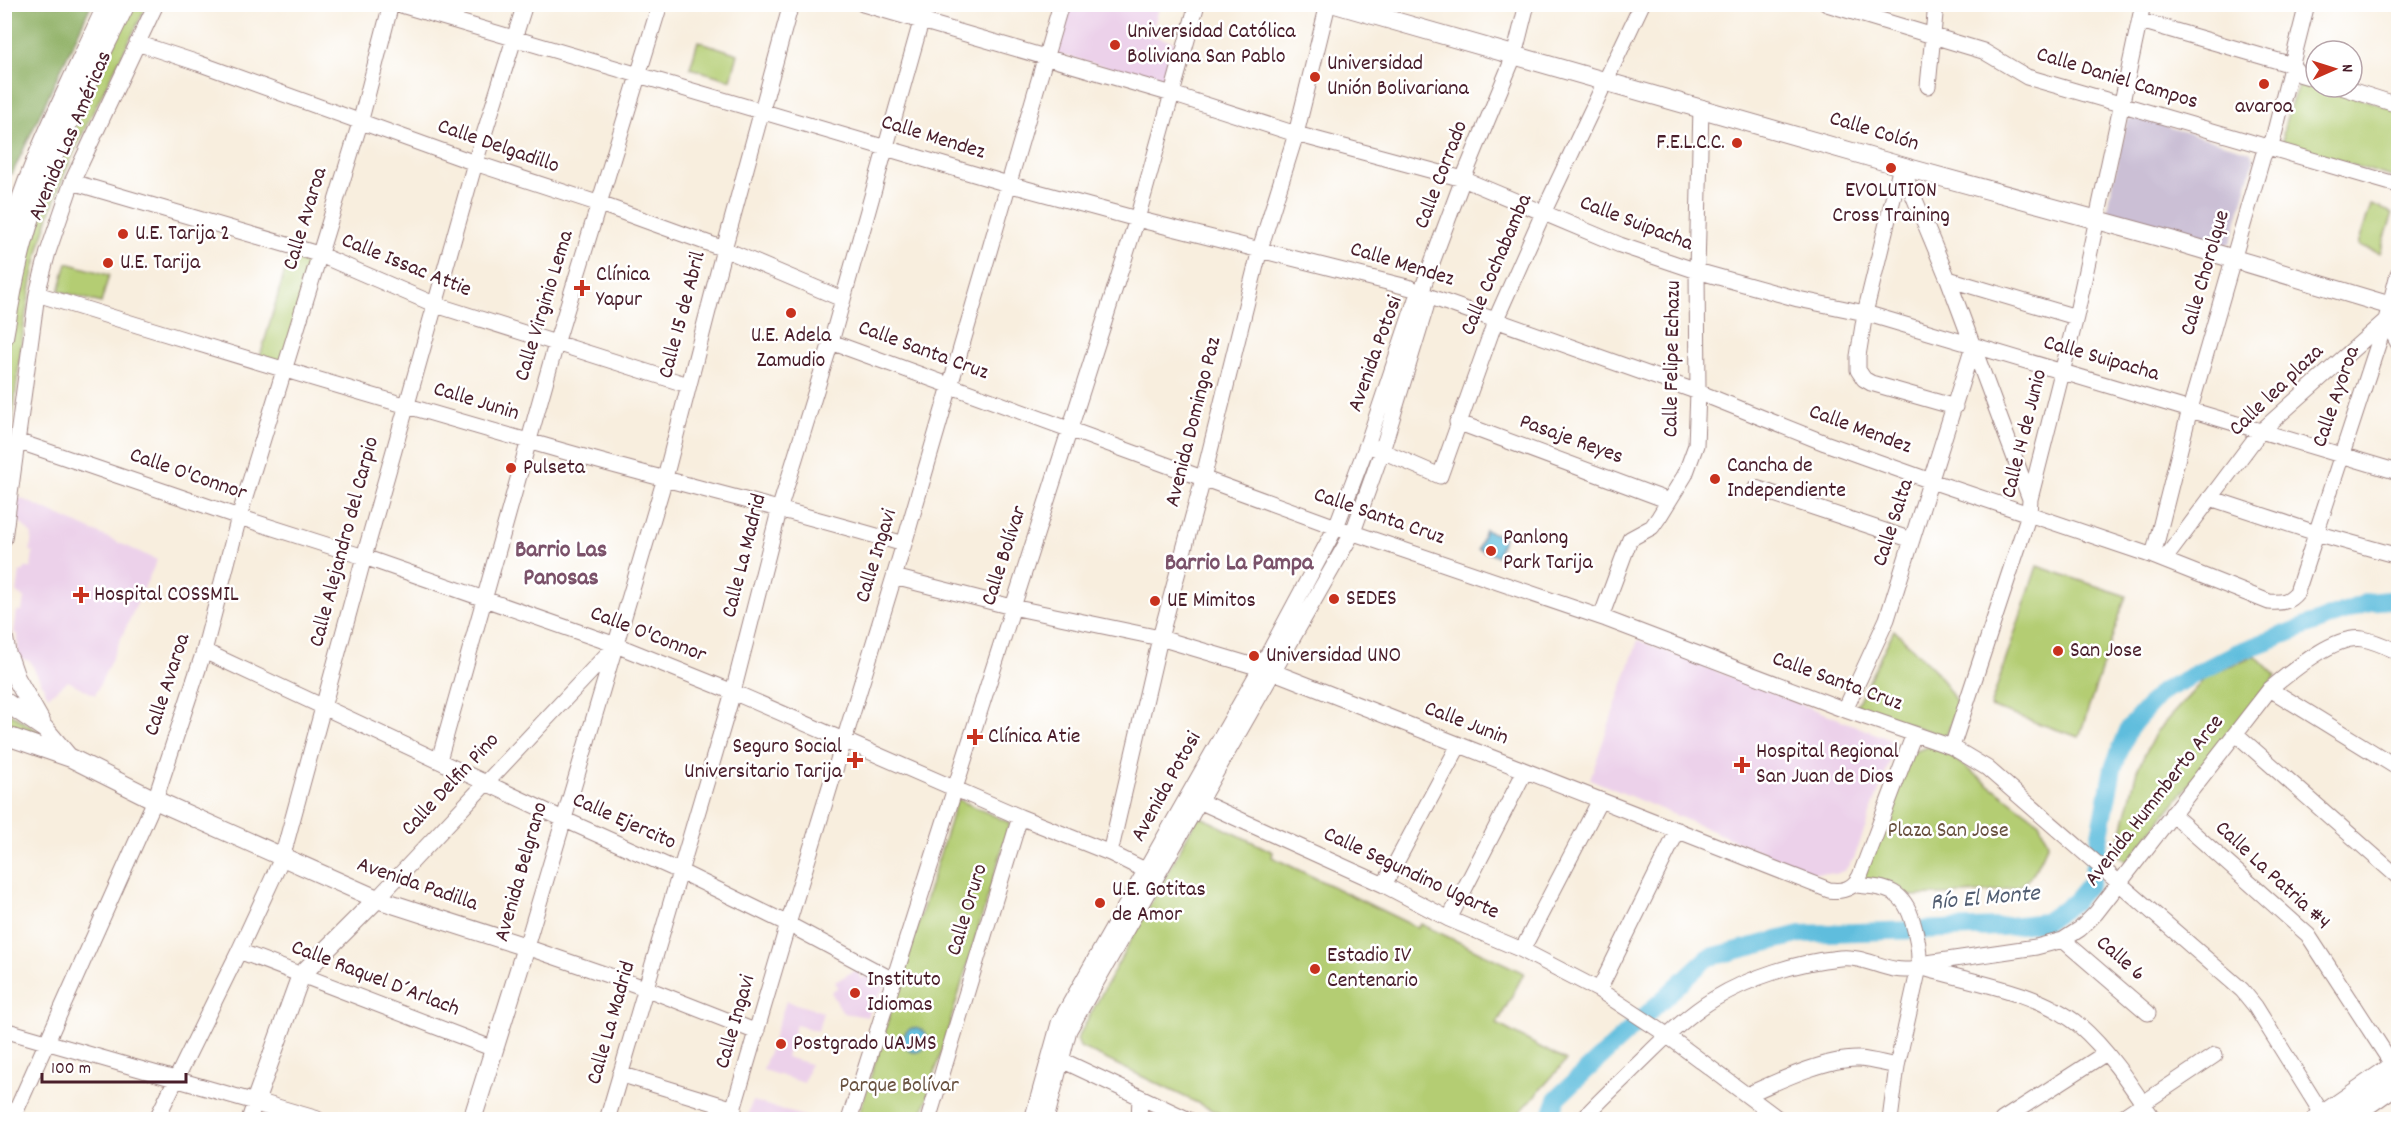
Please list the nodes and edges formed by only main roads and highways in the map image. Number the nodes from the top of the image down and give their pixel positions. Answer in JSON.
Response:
{"nodes":[{"id":1,"x":107,"y":4,"type":"edge"},
{"id":2,"x":126,"y":4,"type":"edge"},
{"id":3,"x":1335,"y":4,"type":"edge"},
{"id":4,"x":4,"y":254,"type":"edge"},
{"id":5,"x":2392,"y":311,"type":"edge"},
{"id":6,"x":4,"y":337,"type":"edge"},
{"id":7,"x":7,"y":662,"type":"edge"},
{"id":8,"x":4,"y":701,"type":"edge"},
{"id":9,"x":45,"y":729,"type":"junction"},
{"id":10,"x":4,"y":735,"type":"edge"},
{"id":11,"x":70,"y":758,"type":"junction"},
{"id":12,"x":377,"y":899,"type":"junction"},
{"id":13,"x":526,"y":947,"type":"joint"},
{"id":14,"x":2397,"y":1071,"type":"edge"},
{"id":15,"x":252,"y":1111,"type":"edge"},
{"id":16,"x":2328,"y":1118,"type":"edge"},
{"id":17,"x":316,"y":1119,"type":"edge"},
{"id":18,"x":472,"y":1119,"type":"edge"}],
"edges":[{"from":1,"to":4,"type":"main road","name":"Avenida Las Américas"},
{"from":2,"to":6,"type":"main road","name":"Avenida Las Américas"},
{"from":3,"to":5,"type":"main road","name":"Calle Colón"},
{"from":7,"to":9,"type":"main road"},
{"from":8,"to":9,"type":"main road","name":"Avenida Padilla"},
{"from":9,"to":11,"type":"main road","name":"Avenida Padilla"},
{"from":10,"to":11,"type":"main road","name":"Avenida Padilla"},
{"from":11,"to":12,"type":"main road","name":"Avenida Padilla"},
{"from":12,"to":13,"type":"main road","name":"Avenida Padilla"},
{"from":12,"to":15,"type":"main road","name":"Calle Delfin Pino"},
{"from":13,"to":18,"type":"main road","name":"Avenida Belgrano"},
{"from":14,"to":16,"type":"highway"},
{"from":15,"to":17,"type":"main road"}]}
